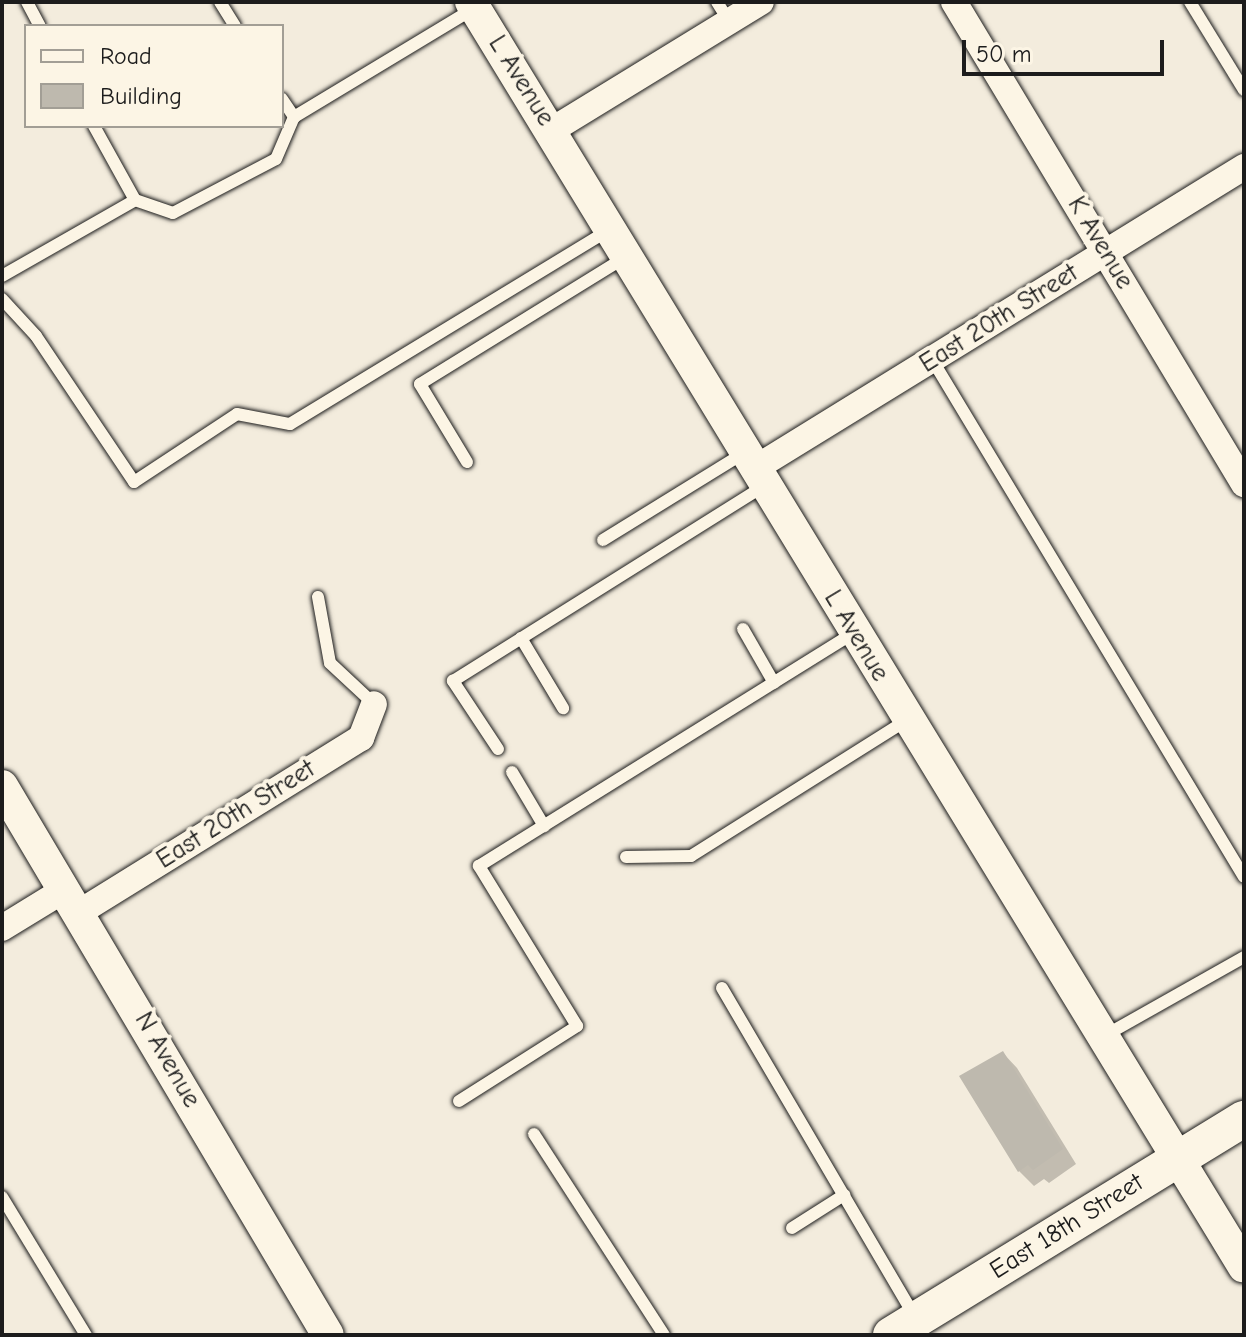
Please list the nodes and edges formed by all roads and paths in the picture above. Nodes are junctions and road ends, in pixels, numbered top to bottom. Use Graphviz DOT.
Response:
graph roads {
  1 [pos="27,2"];
  2 [pos="220,2"];
  3 [pos="761,2"];
  4 [pos="954,2"];
  5 [pos="1190,2"];
  6 [pos="473,5"];
  7 [pos="723,12"];
  8 [pos="39,24"];
  9 [pos="234,24"];
  10 [pos="1244,90"];
  11 [pos="284,102"];
  12 [pos="294,117"];
  13 [pos="95,128"];
  14 [pos="552,130"];
  15 [pos="1244,167"];
  16 [pos="135,200"];
  17 [pos="609,230"];
  18 [pos="1106,252"];
  19 [pos="626,257"];
  20 [pos="2,276"];
  21 [pos="2,299"];
  22 [pos="933,361"];
  23 [pos="467,462"];
  24 [pos="754,469"];
  25 [pos="1244,484"];
  26 [pos="603,540"];
  27 [pos="318,597"];
  28 [pos="743,629"];
  29 [pos="854,633"];
  30 [pos="521,638"];
  31 [pos="774,683"];
  32 [pos="374,704"];
  33 [pos="563,708"];
  34 [pos="907,720"];
  35 [pos="498,749"];
  36 [pos="512,772"];
  37 [pos="2,786"];
  38 [pos="544,826"];
  39 [pos="626,857"];
  40 [pos="1244,877"];
  41 [pos="72,901"];
  42 [pos="2,928"];
  43 [pos="1244,957"];
  44 [pos="722,988"];
  45 [pos="1101,1037"];
  46 [pos="459,1101"];
  47 [pos="1244,1119"];
  48 [pos="534,1134"];
  49 [pos="1177,1160"];
  50 [pos="844,1195"];
  51 [pos="2,1197"];
  52 [pos="792,1228"];
  53 [pos="1244,1267"];
  54 [pos="904,1327"];
  55 [pos="86,1335"];
  56 [pos="328,1335"];
  57 [pos="664,1335"];
  1 -- 8 [label="lane"];
  2 -- 9 [label="lane"];
  3 -- 7 [label="street"];
  4 -- 18 [label="street, K Avenue"];
  5 -- 10 [label="lane"];
  6 -- 12 [label="lane"];
  6 -- 14 [label="street, L Avenue"];
  7 -- 14 [label="street"];
  11 -- 12 [label="lane"];
  12 -- 16 [label="lane"];
  13 -- 16 [label="lane"];
  14 -- 17 [label="street, L Avenue"];
  15 -- 18 [label="street, East 20th Street"];
  16 -- 20 [label="lane"];
  17 -- 19 [label="street, L Avenue"];
  17 -- 21 [label="lane"];
  18 -- 22 [label="street, East 20th Street"];
  18 -- 25 [label="street, K Avenue"];
  19 -- 23 [label="lane"];
  19 -- 24 [label="street, L Avenue"];
  22 -- 24 [label="street, East 20th Street"];
  22 -- 40 [label="lane"];
  24 -- 26 [label="lane"];
  24 -- 29 [label="street, L Avenue"];
  24 -- 30 [label="lane"];
  27 -- 32 [label="lane"];
  28 -- 31 [label="lane"];
  29 -- 31 [label="lane"];
  29 -- 34 [label="street, L Avenue"];
  30 -- 33 [label="lane"];
  30 -- 35 [label="lane"];
  31 -- 38 [label="lane"];
  32 -- 41 [label="street, East 20th Street"];
  34 -- 39 [label="lane"];
  34 -- 45 [label="street, L Avenue"];
  36 -- 38 [label="lane"];
  37 -- 41 [label="street, N Avenue"];
  38 -- 46 [label="lane"];
  41 -- 42 [label="street, East 20th Street"];
  41 -- 56 [label="street, N Avenue"];
  43 -- 45 [label="lane"];
  44 -- 50 [label="lane"];
  45 -- 49 [label="street, L Avenue"];
  47 -- 49 [label="main road, East 18th Street"];
  48 -- 57 [label="lane"];
  49 -- 53 [label="street, L Avenue"];
  49 -- 54 [label="main road, East 18th Street"];
  50 -- 52 [label="lane"];
  50 -- 54 [label="lane"];
  51 -- 55 [label="lane"];
}
